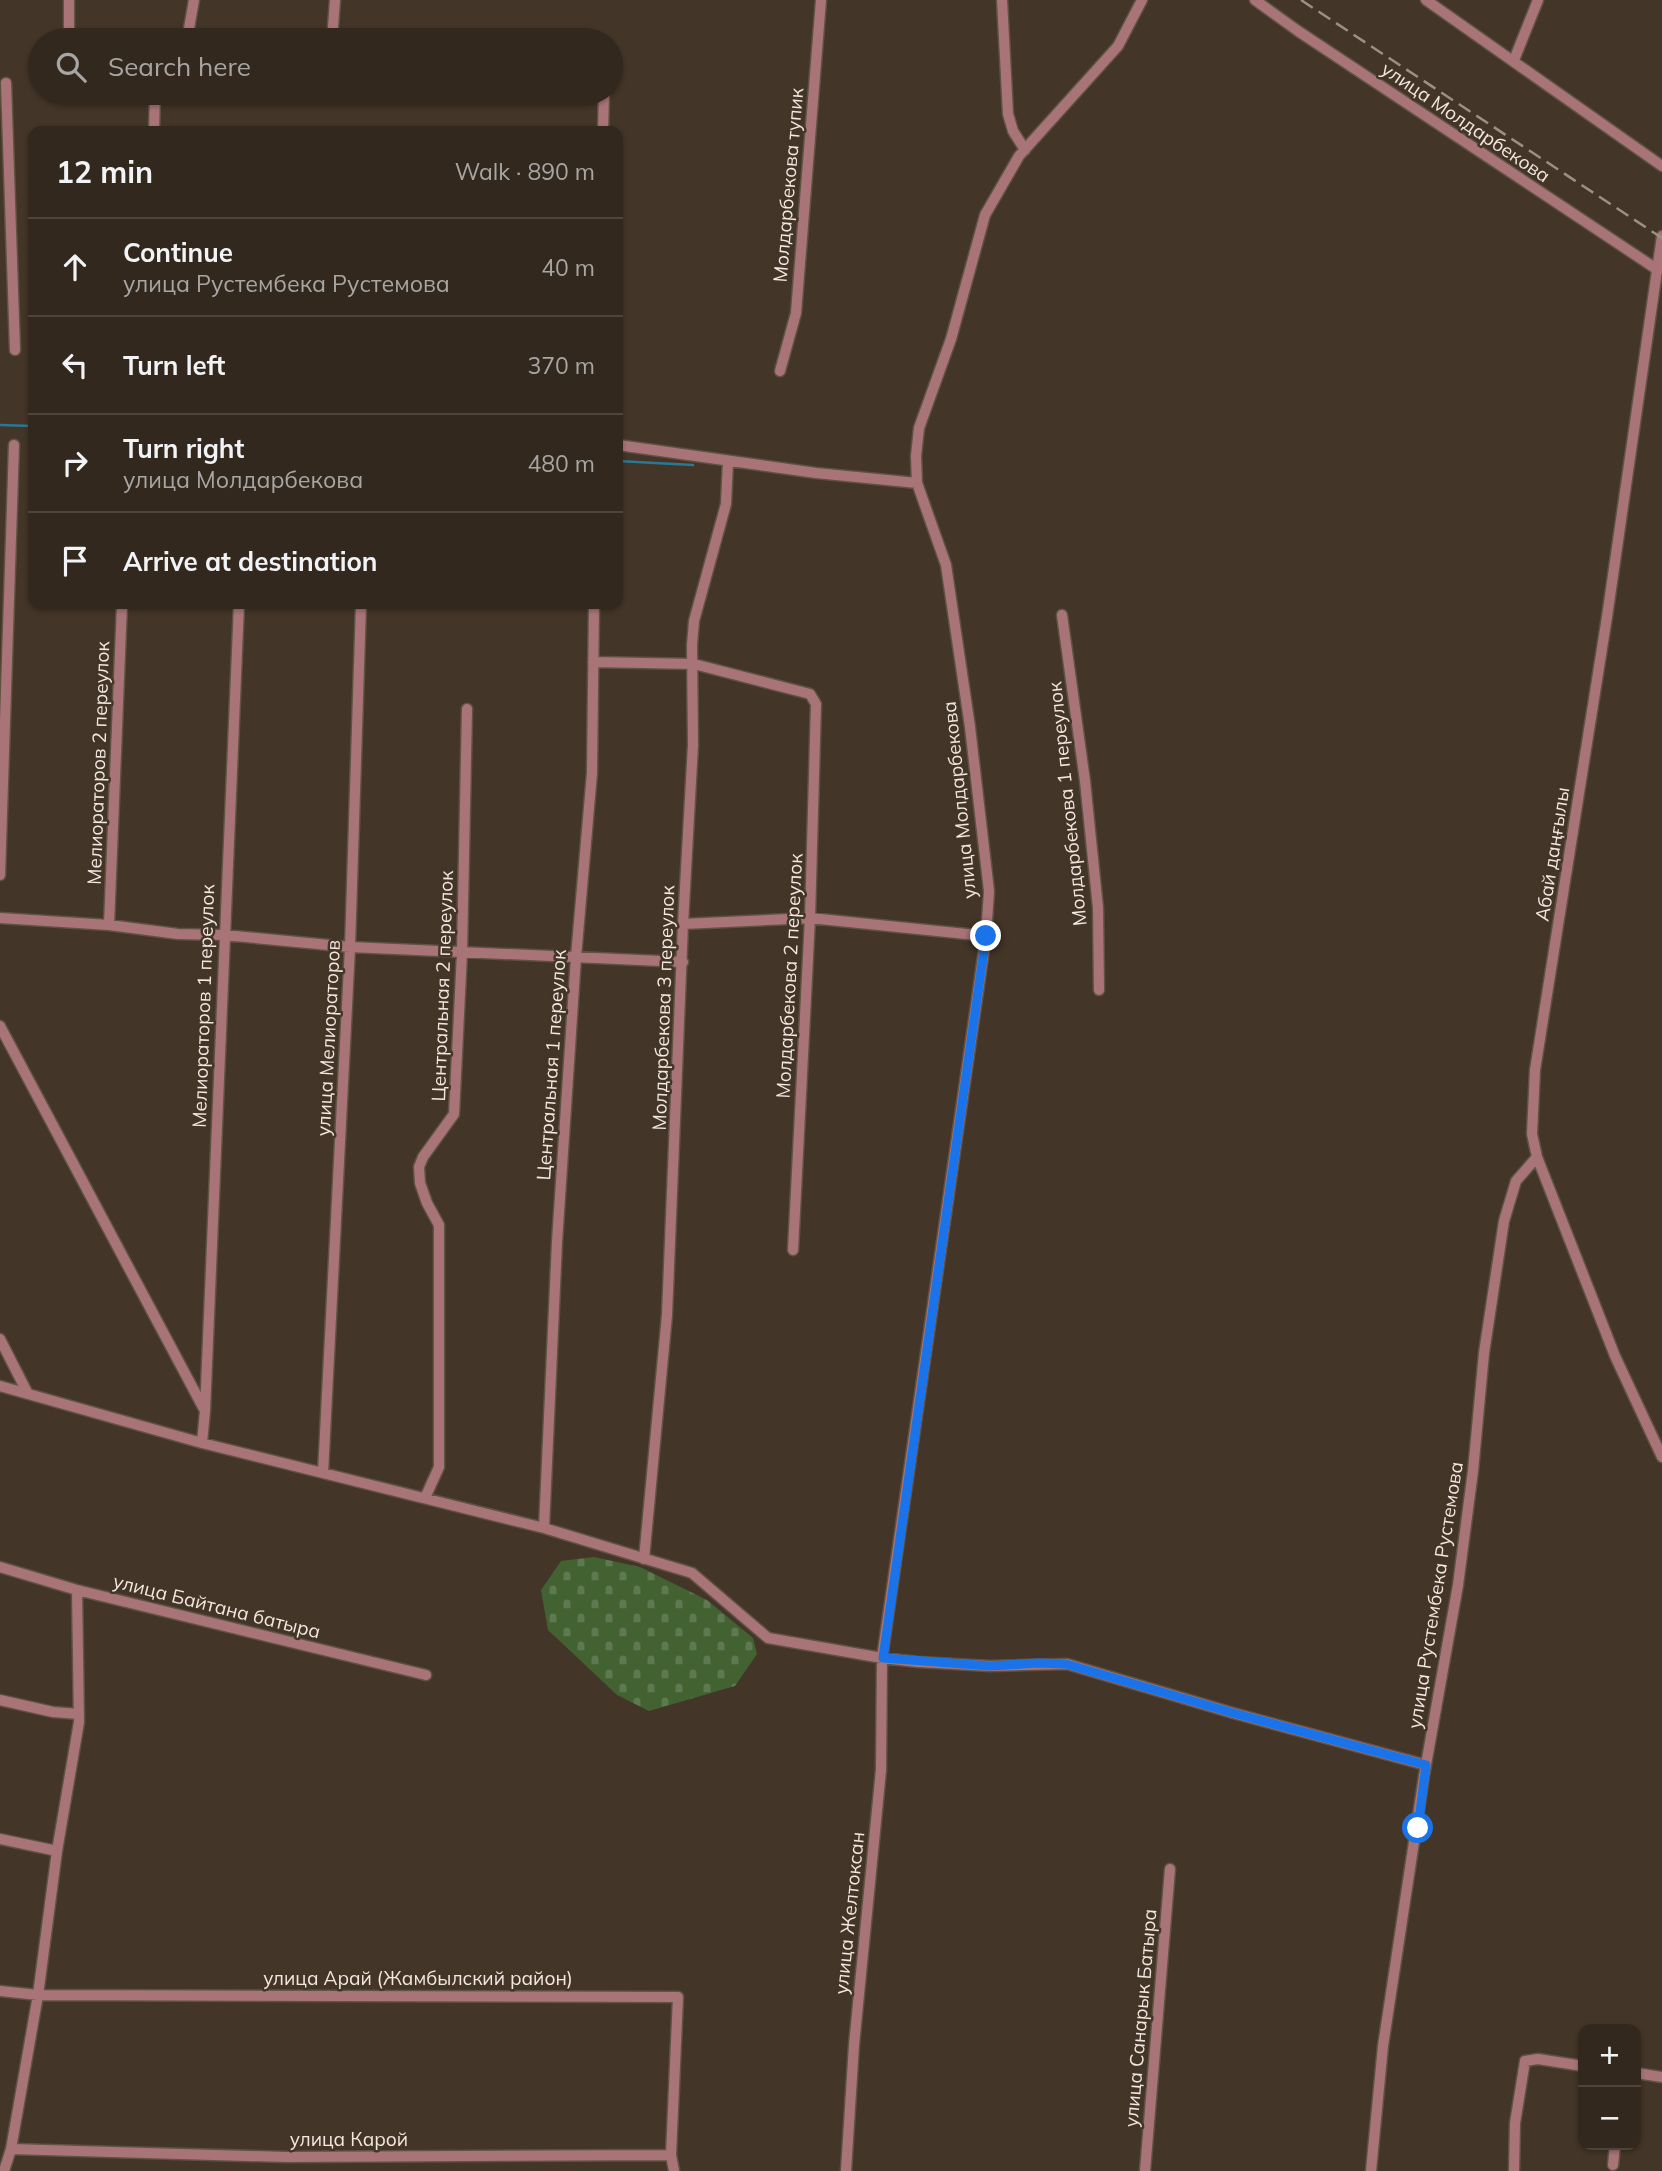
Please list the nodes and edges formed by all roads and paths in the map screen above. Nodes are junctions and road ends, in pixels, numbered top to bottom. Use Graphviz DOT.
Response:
graph roads {
  1 [pos="69,0"];
  2 [pos="194,0"];
  3 [pos="335,0"];
  4 [pos="821,0"];
  5 [pos="1002,0"];
  6 [pos="1142,0"];
  7 [pos="1255,0"];
  8 [pos="1426,0"];
  9 [pos="1538,0"];
  10 [pos="69,28"];
  11 [pos="189,28"];
  12 [pos="333,28"];
  13 [pos="1514,60"];
  14 [pos="6,83"];
  15 [pos="155,105"];
  16 [pos="604,105"];
  17 [pos="154,126"];
  18 [pos="603,126"];
  19 [pos="1025,150"];
  20 [pos="1662,166"];
  21 [pos="1662,236"];
  22 [pos="1658,271"];
  23 [pos="15,350"];
  24 [pos="780,371"];
  25 [pos="14,445"];
  26 [pos="623,446"];
  27 [pos="728,461"];
  28 [pos="916,483"];
  29 [pos="122,609"];
  30 [pos="239,609"];
  31 [pos="360,609"];
  32 [pos="594,609"];
  33 [pos="1062,615"];
  34 [pos="593,662"];
  35 [pos="694,664"];
  36 [pos="467,709"];
  37 [pos="0,875"];
  38 [pos="0,918"];
  39 [pos="810,918"];
  40 [pos="683,923"];
  41 [pos="109,925"];
  42 [pos="223,935"];
  43 [pos="986,936"];
  44 [pos="351,947"];
  45 [pos="462,953"];
  46 [pos="576,957"];
  47 [pos="683,962"];
  48 [pos="1100,990"];
  49 [pos="0,1026"];
  50 [pos="1537,1157"];
  51 [pos="793,1250"];
  52 [pos="0,1339"];
  53 [pos="0,1386"];
  54 [pos="27,1392"];
  55 [pos="205,1411"];
  56 [pos="202,1443"];
  57 [pos="1662,1457"];
  58 [pos="323,1473"];
  59 [pos="425,1497"];
  60 [pos="544,1528"];
  61 [pos="644,1559"];
  62 [pos="0,1567"];
  63 [pos="77,1590"];
  64 [pos="883,1658"];
  65 [pos="426,1675"];
  66 [pos="0,1700"];
  67 [pos="79,1714"];
  68 [pos="1426,1765"];
  69 [pos="0,1839"];
  70 [pos="57,1851"];
  71 [pos="1170,1869"];
  72 [pos="0,1991"];
  73 [pos="38,1995"];
  74 [pos="1578,2065"];
  75 [pos="1641,2074"];
  76 [pos="1662,2077"];
  77 [pos="11,2150"];
  78 [pos="1614,2150"];
  79 [pos="671,2155"];
  80 [pos="1613,2165"];
  81 [pos="4,2171"];
  82 [pos="674,2171"];
  83 [pos="846,2171"];
  84 [pos="1145,2171"];
  85 [pos="1370,2171"];
  86 [pos="1514,2171"];
  1 -- 10 [label="street"];
  2 -- 11 [label="street"];
  3 -- 12 [label="street"];
  4 -- 24 [label="street, Молдарбекова тупик"];
  5 -- 19 [label="street"];
  6 -- 19 [label="street, улица Молдарбекова"];
  7 -- 22 [label="street, улица Молдарбекова"];
  8 -- 13 [label="street"];
  9 -- 13 [label="street"];
  13 -- 20 [label="street"];
  14 -- 23 [label="street"];
  15 -- 17 [label="street"];
  16 -- 18 [label="street"];
  19 -- 28 [label="street, улица Молдарбекова"];
  21 -- 22 [label="street, Абай даңғылы"];
  22 -- 50 [label="street, Абай даңғылы"];
  25 -- 37 [label="street"];
  26 -- 27 [label="street"];
  27 -- 28 [label="street"];
  27 -- 35 [label="street, Молдарбекова 3 переулок"];
  28 -- 43 [label="street, улица Молдарбекова"];
  29 -- 41 [label="street, Мелиораторов 2 переулок"];
  30 -- 42 [label="street, Мелиораторов 1 переулок"];
  31 -- 44 [label="street, улица Мелиораторов"];
  32 -- 34 [label="street, Центральная 1 переулок"];
  33 -- 48 [label="street, Молдарбекова 1 переулок"];
  34 -- 35 [label="street"];
  34 -- 46 [label="street, Центральная 1 переулок"];
  35 -- 39 [label="street, Молдарбекова 2 переулок"];
  35 -- 40 [label="street, Молдарбекова 3 переулок"];
  36 -- 45 [label="street, Центральная 2 переулок"];
  38 -- 41 [label="street"];
  39 -- 40 [label="street"];
  39 -- 43 [label="street"];
  39 -- 51 [label="street, Молдарбекова 2 переулок"];
  40 -- 47 [label="street, Молдарбекова 3 переулок"];
  41 -- 42 [label="street"];
  42 -- 44 [label="street"];
  42 -- 55 [label="street, Мелиораторов 1 переулок"];
  43 -- 64 [label="street, улица Молдарбекова"];
  44 -- 45 [label="street"];
  44 -- 58 [label="street, улица Мелиораторов"];
  45 -- 46 [label="street"];
  45 -- 59 [label="street, Центральная 2 переулок"];
  46 -- 47 [label="street"];
  46 -- 60 [label="street, Центральная 1 переулок"];
  47 -- 61 [label="street, Молдарбекова 3 переулок"];
  49 -- 55 [label="street"];
  50 -- 57 [label="street, Абай даңғылы"];
  50 -- 68 [label="street, улица Рустембека Рустемова"];
  52 -- 54 [label="street"];
  53 -- 54 [label="street"];
  54 -- 56 [label="street"];
  55 -- 56 [label="street, Мелиораторов 1 переулок"];
  56 -- 58 [label="street"];
  58 -- 59 [label="street"];
  59 -- 60 [label="street"];
  60 -- 61 [label="street"];
  61 -- 64 [label="street"];
  62 -- 63 [label="street, улица Байтана батыра"];
  63 -- 65 [label="street, улица Байтана батыра"];
  63 -- 67 [label="street"];
  64 -- 68 [label="street"];
  64 -- 83 [label="street, улица Желтоксан"];
  66 -- 67 [label="street"];
  67 -- 70 [label="street"];
  68 -- 85 [label="street, улица Рустембека Рустемова"];
  69 -- 70 [label="street"];
  70 -- 73 [label="street"];
  71 -- 84 [label="street, улица Санарык Батыра"];
  72 -- 73 [label="street, улица Арай (Жамбылский район)"];
  73 -- 77 [label="street"];
  73 -- 79 [label="street, улица Арай (Жамбылский район)"];
  74 -- 86 [label="street"];
  75 -- 76 [label="street"];
  77 -- 79 [label="street, улица Карой"];
  77 -- 81 [label="street"];
  78 -- 80 [label="street"];
  79 -- 82 [label="street"];
}
